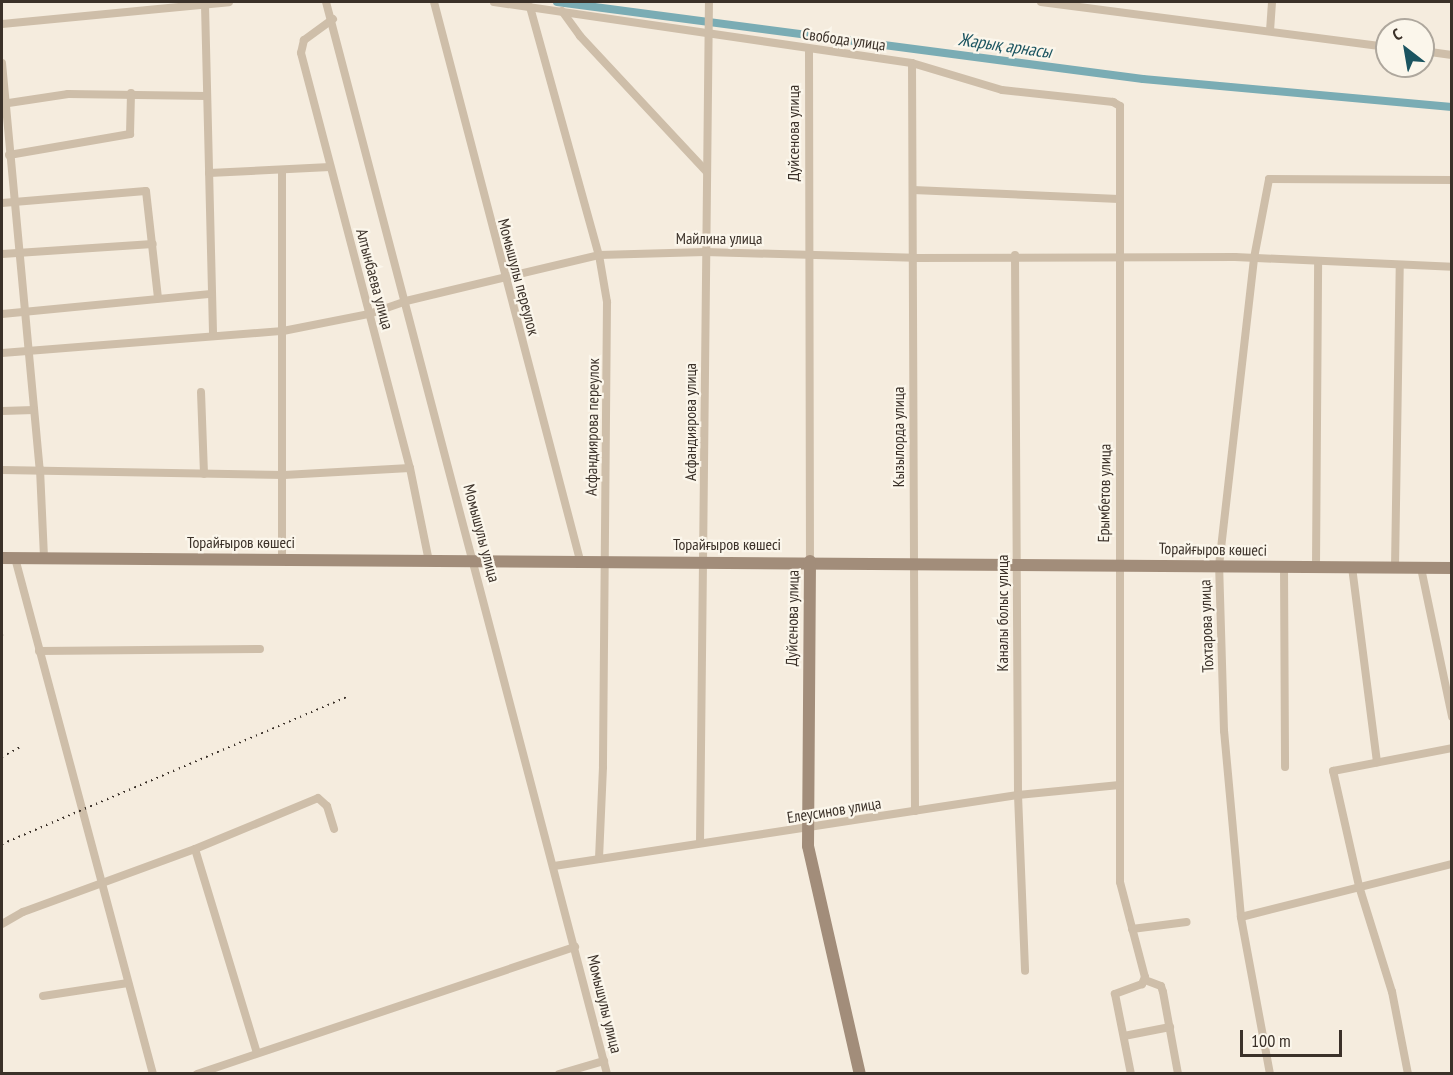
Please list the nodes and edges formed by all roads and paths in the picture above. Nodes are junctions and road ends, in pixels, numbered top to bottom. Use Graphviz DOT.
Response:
graph roads {
  1 [pos="230,2"];
  2 [pos="326,2"];
  3 [pos="434,2"];
  4 [pos="494,2"];
  5 [pos="709,2"];
  6 [pos="1041,2"];
  7 [pos="1272,2"];
  8 [pos="205,6"];
  9 [pos="530,7"];
  10 [pos="562,11"];
  11 [pos="333,19"];
  12 [pos="2,24"];
  13 [pos="709,31"];
  14 [pos="1270,31"];
  15 [pos="1375,44"];
  16 [pos="809,50"];
  17 [pos="1435,53"];
  18 [pos="1452,55"];
  19 [pos="2,63"];
  20 [pos="912,63"];
  21 [pos="131,93"];
  22 [pos="207,96"];
  23 [pos="4,103"];
  24 [pos="1120,106"];
  25 [pos="9,155"];
  26 [pos="330,167"];
  27 [pos="282,170"];
  28 [pos="706,171"];
  29 [pos="209,173"];
  30 [pos="1452,180"];
  31 [pos="913,190"];
  32 [pos="1119,199"];
  33 [pos="2,203"];
  34 [pos="13,203"];
  35 [pos="153,244"];
  36 [pos="705,252"];
  37 [pos="17,253"];
  38 [pos="2,254"];
  39 [pos="809,254"];
  40 [pos="599,255"];
  41 [pos="1015,255"];
  42 [pos="914,258"];
  43 [pos="1122,258"];
  44 [pos="1254,258"];
  45 [pos="1318,261"];
  46 [pos="1400,265"];
  47 [pos="1452,267"];
  48 [pos="504,278"];
  49 [pos="211,294"];
  50 [pos="158,298"];
  51 [pos="406,301"];
  52 [pos="25,312"];
  53 [pos="2,314"];
  54 [pos="369,314"];
  55 [pos="283,331"];
  56 [pos="213,334"];
  57 [pos="28,350"];
  58 [pos="2,353"];
  59 [pos="201,392"];
  60 [pos="34,410"];
  61 [pos="2,411"];
  62 [pos="410,468"];
  63 [pos="40,469"];
  64 [pos="2,470"];
  65 [pos="204,474"];
  66 [pos="284,475"];
  67 [pos="44,557"];
  68 [pos="2,558"];
  69 [pos="15,558"];
  70 [pos="282,559"];
  71 [pos="473,560"];
  72 [pos="580,560"];
  73 [pos="604,560"];
  74 [pos="705,560"];
  75 [pos="429,561"];
  76 [pos="810,561"];
  77 [pos="913,562"];
  78 [pos="1016,563"];
  79 [pos="1119,565"];
  80 [pos="1218,566"];
  81 [pos="1284,566"];
  82 [pos="1316,567"];
  83 [pos="1352,567"];
  84 [pos="1395,568"];
  85 [pos="1422,568"];
  86 [pos="1452,568"];
  87 [pos="260,649"];
  88 [pos="39,651"];
  89 [pos="1450,699"];
  90 [pos="1452,717"];
  91 [pos="1452,748"];
  92 [pos="1377,762"];
  93 [pos="1285,767"];
  94 [pos="1120,785"];
  95 [pos="1018,795"];
  96 [pos="915,812"];
  97 [pos="334,829"];
  98 [pos="806,830"];
  99 [pos="700,843"];
  100 [pos="195,849"];
  101 [pos="599,859"];
  102 [pos="1452,864"];
  103 [pos="554,866"];
  104 [pos="101,884"];
  105 [pos="1359,886"];
  106 [pos="1241,916"];
  107 [pos="1187,922"];
  108 [pos="2,924"];
  109 [pos="1132,929"];
  110 [pos="575,948"];
  111 [pos="1025,971"];
  112 [pos="1145,980"];
  113 [pos="128,983"];
  114 [pos="43,996"];
  115 [pos="1170,1027"];
  116 [pos="1124,1036"];
  117 [pos="256,1053"];
  118 [pos="604,1061"];
  119 [pos="153,1074"];
  120 [pos="197,1074"];
  121 [pos="559,1074"];
  122 [pos="607,1074"];
  123 [pos="860,1074"];
  124 [pos="1131,1074"];
  125 [pos="1178,1074"];
  126 [pos="1269,1074"];
  127 [pos="1408,1074"];
  1 -- 8 [label="street"];
  2 -- 11 [label="street, Момышулы улица"];
  3 -- 48 [label="street, Момышулы переулок"];
  4 -- 9 [label="street, Свобода улица"];
  5 -- 13 [label="street, Асфандиярова улица"];
  6 -- 14 [label="street"];
  7 -- 14 [label="street"];
  8 -- 12 [label="street"];
  8 -- 22 [label="street"];
  9 -- 10 [label="street, Свобода улица"];
  9 -- 40 [label="street, Асфандиярова переулок"];
  10 -- 13 [label="street, Свобода улица"];
  10 -- 28 [label="street"];
  11 -- 26 [label="street, Алтынбаева улица"];
  11 -- 51 [label="street, Момышулы улица"];
  13 -- 16 [label="street, Свобода улица"];
  13 -- 28 [label="street, Асфандиярова улица"];
  14 -- 15 [label="street"];
  16 -- 20 [label="street, Свобода улица"];
  16 -- 39 [label="street, Дуйсенова улица"];
  17 -- 18 [label="street"];
  19 -- 23 [label="street"];
  20 -- 24 [label="street, Свобода улица"];
  20 -- 31 [label="street, Кызылорда улица"];
  21 -- 22 [label="street"];
  21 -- 23 [label="street"];
  21 -- 25 [label="street"];
  22 -- 29 [label="street"];
  23 -- 25 [label="street"];
  24 -- 32 [label="street, Ерымбетов улица"];
  25 -- 34 [label="street"];
  26 -- 27 [label="street"];
  26 -- 54 [label="street, Алтынбаева улица"];
  27 -- 29 [label="street"];
  27 -- 55 [label="street"];
  28 -- 36 [label="street, Асфандиярова улица"];
  29 -- 49 [label="street"];
  30 -- 44 [label="street, Тохтарова улица"];
  31 -- 32 [label="street"];
  31 -- 42 [label="street, Кызылорда улица"];
  32 -- 43 [label="street, Ерымбетов улица"];
  33 -- 34 [label="street"];
  34 -- 35 [label="street"];
  34 -- 37 [label="street"];
  35 -- 37 [label="street"];
  35 -- 50 [label="street"];
  36 -- 39 [label="street, Майлина улица"];
  36 -- 40 [label="street, Майлина улица"];
  36 -- 74 [label="street, Асфандиярова улица"];
  37 -- 38 [label="street"];
  37 -- 52 [label="street"];
  39 -- 42 [label="street, Майлина улица"];
  39 -- 76 [label="street, Дуйсенова улица"];
  40 -- 48 [label="street, Майлина улица"];
  40 -- 73 [label="street, Асфандиярова переулок"];
  41 -- 42 [label="street, Майлина улица"];
  41 -- 43 [label="street, Майлина улица"];
  41 -- 78 [label="street, Каналы болыс улица"];
  42 -- 77 [label="street, Кызылорда улица"];
  43 -- 44 [label="street, Майлина улица"];
  43 -- 79 [label="street, Ерымбетов улица"];
  44 -- 45 [label="street, Майлина улица"];
  44 -- 80 [label="street, Тохтарова улица"];
  45 -- 46 [label="street, Майлина улица"];
  45 -- 82 [label="street"];
  46 -- 47 [label="street, Майлина улица"];
  46 -- 84 [label="street"];
  48 -- 51 [label="street, Майлина улица"];
  48 -- 72 [label="street, Момышулы переулок"];
  49 -- 50 [label="street"];
  49 -- 56 [label="street"];
  50 -- 52 [label="street"];
  51 -- 54 [label="street, Майлина улица"];
  51 -- 71 [label="street, Момышулы улица"];
  52 -- 53 [label="street"];
  52 -- 57 [label="street"];
  54 -- 55 [label="street, Майлина улица"];
  54 -- 62 [label="street, Алтынбаева улица"];
  55 -- 56 [label="street, Майлина улица"];
  55 -- 66 [label="street"];
  56 -- 57 [label="street, Майлина улица"];
  57 -- 58 [label="street, Майлина улица"];
  57 -- 60 [label="street"];
  59 -- 65 [label="street"];
  60 -- 61 [label="street"];
  60 -- 63 [label="street"];
  62 -- 66 [label="street"];
  62 -- 75 [label="street, Алтынбаева улица"];
  63 -- 64 [label="street"];
  63 -- 65 [label="street"];
  63 -- 67 [label="street"];
  65 -- 66 [label="street"];
  66 -- 70 [label="street"];
  67 -- 69 [label="street, Торайғыров көшесі"];
  67 -- 70 [label="street, Торайғыров көшесі"];
  68 -- 69 [label="street, Торайғыров көшесі"];
  69 -- 88 [label="street"];
  70 -- 75 [label="street, Торайғыров көшесі"];
  71 -- 72 [label="street, Торайғыров көшесі"];
  71 -- 75 [label="street, Торайғыров көшесі"];
  71 -- 103 [label="street, Момышулы улица"];
  72 -- 73 [label="street, Торайғыров көшесі"];
  73 -- 74 [label="street, Торайғыров көшесі"];
  73 -- 101 [label="street, Асфандиярова переулок"];
  74 -- 76 [label="street, Торайғыров көшесі"];
  74 -- 99 [label="street, Асфандиярова улица"];
  76 -- 77 [label="street, Торайғыров көшесі"];
  76 -- 98 [label="street, Дуйсенова улица"];
  77 -- 78 [label="street, Торайғыров көшесі"];
  77 -- 96 [label="street, Кызылорда улица"];
  78 -- 79 [label="street, Торайғыров көшесі"];
  78 -- 95 [label="street, Каналы болыс улица"];
  79 -- 80 [label="street, Торайғыров көшесі"];
  79 -- 94 [label="street, Ерымбетов улица"];
  80 -- 81 [label="street, Торайғыров көшесі"];
  80 -- 106 [label="street, Тохтарова улица"];
  81 -- 82 [label="street, Торайғыров көшесі"];
  81 -- 93 [label="street"];
  82 -- 83 [label="street, Торайғыров көшесі"];
  83 -- 84 [label="street, Торайғыров көшесі"];
  83 -- 92 [label="street"];
  84 -- 85 [label="street, Торайғыров көшесі"];
  85 -- 86 [label="street, Торайғыров көшесі"];
  85 -- 89 [label="street"];
  87 -- 88 [label="street"];
  88 -- 104 [label="street"];
  89 -- 90 [label="street"];
  91 -- 92 [label="street"];
  92 -- 105 [label="street"];
  94 -- 95 [label="street, Елеусинов улица"];
  94 -- 109 [label="street, Ерымбетов улица"];
  95 -- 96 [label="street, Елеусинов улица"];
  95 -- 111 [label="street, Каналы болыс улица"];
  96 -- 98 [label="street, Елеусинов улица"];
  97 -- 100 [label="street"];
  98 -- 99 [label="street, Елеусинов улица"];
  98 -- 123 [label="street, Дуйсенова улица"];
  99 -- 101 [label="street, Елеусинов улица"];
  100 -- 104 [label="street"];
  100 -- 117 [label="street"];
  101 -- 103 [label="street, Елеусинов улица"];
  102 -- 105 [label="street"];
  103 -- 110 [label="street, Момышулы улица"];
  104 -- 108 [label="street"];
  104 -- 113 [label="street"];
  105 -- 106 [label="street"];
  105 -- 127 [label="street"];
  106 -- 126 [label="street, Тохтарова улица"];
  107 -- 109 [label="street"];
  109 -- 112 [label="street, Ерымбетов улица"];
  110 -- 117 [label="street"];
  110 -- 118 [label="street, Момышулы улица"];
  112 -- 115 [label="street"];
  112 -- 116 [label="street"];
  113 -- 114 [label="street"];
  113 -- 119 [label="street"];
  115 -- 116 [label="street"];
  115 -- 125 [label="street"];
  116 -- 124 [label="street"];
  117 -- 120 [label="street"];
  118 -- 121 [label="street"];
  118 -- 122 [label="street, Момышулы улица"];
}
